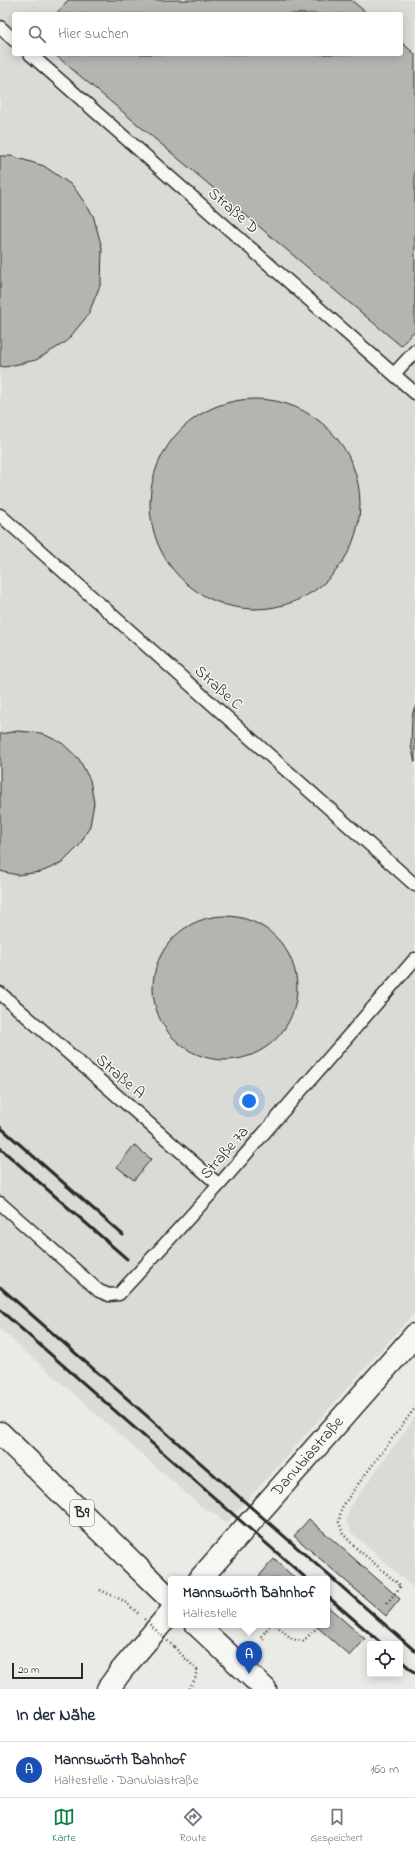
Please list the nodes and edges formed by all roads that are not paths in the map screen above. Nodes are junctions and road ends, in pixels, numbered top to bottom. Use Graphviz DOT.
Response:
graph roads {
  1 [pos="0,27"];
  2 [pos="12,38"];
  3 [pos="32,56"];
  4 [pos="415,351"];
  5 [pos="394,374"];
  6 [pos="415,393"];
  7 [pos="0,516"];
  8 [pos="415,885"];
  9 [pos="415,959"];
  10 [pos="0,992"];
  11 [pos="219,1185"];
  12 [pos="0,1203"];
  13 [pos="415,1335"];
  14 [pos="0,1433"];
  15 [pos="203,1576"];
  16 [pos="168,1601"];
  17 [pos="168,1603"];
  18 [pos="200,1628"];
  19 [pos="108,1689"];
  20 [pos="265,1689"];
  1 -- 2 [label="lane"];
  3 -- 5 [label="lane, Straße D"];
  4 -- 5 [label="lane"];
  5 -- 6 [label="lane, Straße D"];
  7 -- 8 [label="lane, Straße C"];
  9 -- 11 [label="lane, Straße 7a"];
  10 -- 11 [label="lane, Straße A"];
  11 -- 12 [label="lane, Straße 7a"];
  13 -- 15 [label="street, Danubiastraße"];
  14 -- 16 [label="street, B9"];
  17 -- 19 [label="street"];
  18 -- 20 [label="street"];
}
